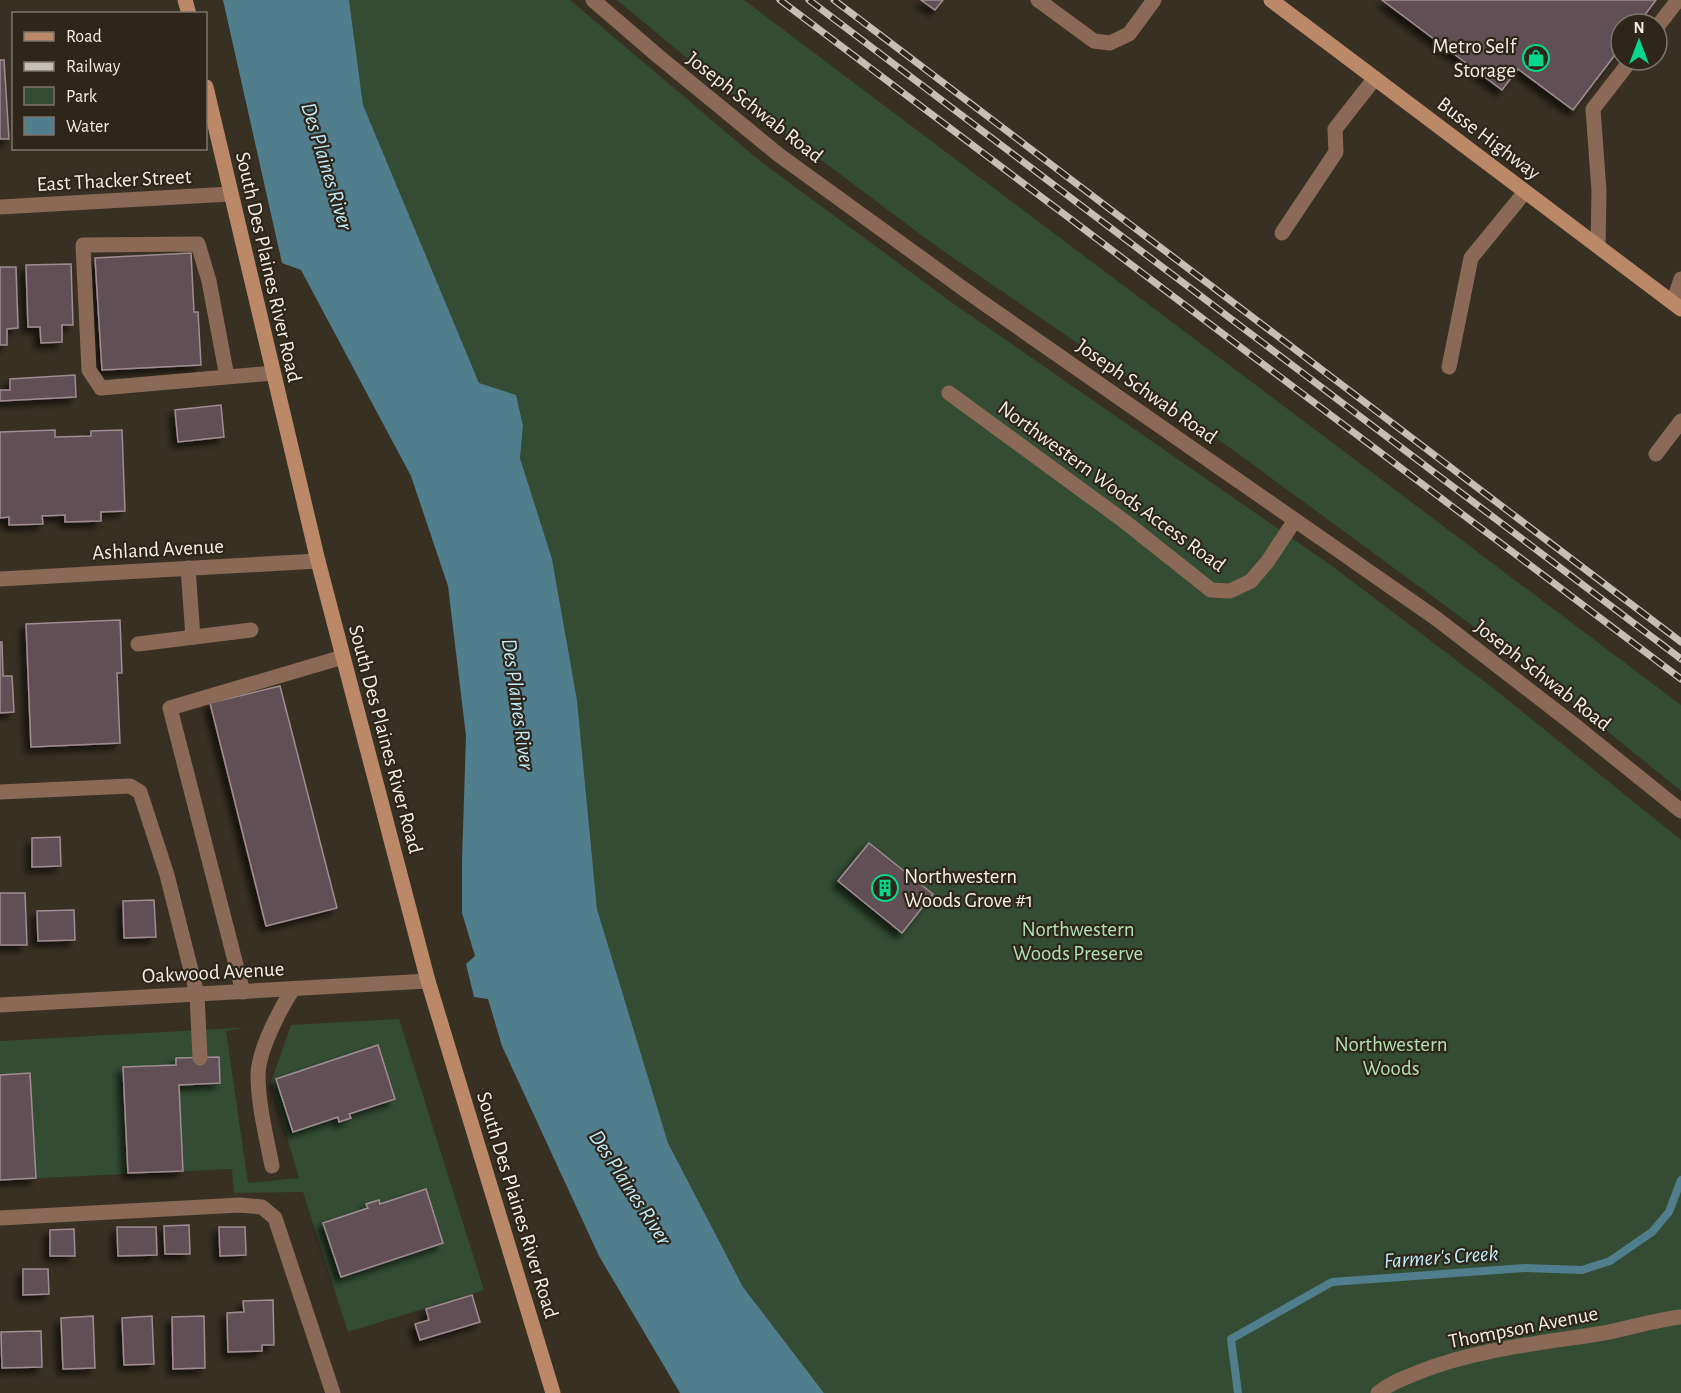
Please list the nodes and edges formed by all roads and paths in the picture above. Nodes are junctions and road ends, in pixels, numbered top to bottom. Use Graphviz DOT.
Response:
graph roads {
  1 [pos="593,0"];
  2 [pos="1038,0"];
  3 [pos="1154,0"];
  4 [pos="1271,0"];
  5 [pos="1678,0"];
  6 [pos="1669,12"];
  7 [pos="1622,72"];
  8 [pos="1375,78"];
  9 [pos="207,91"];
  10 [pos="1525,192"];
  11 [pos="230,194"];
  12 [pos="0,207"];
  13 [pos="1282,233"];
  14 [pos="1598,246"];
  15 [pos="1681,279"];
  16 [pos="1677,306"];
  17 [pos="1449,367"];
  18 [pos="273,373"];
  19 [pos="227,377"];
  20 [pos="949,393"];
  21 [pos="1681,421"];
  22 [pos="1656,454"];
  23 [pos="1295,520"];
  24 [pos="318,561"];
  25 [pos="188,568"];
  26 [pos="0,579"];
  27 [pos="251,630"];
  28 [pos="193,637"];
  29 [pos="138,644"];
  30 [pos="343,657"];
  31 [pos="0,792"];
  32 [pos="1681,811"];
  33 [pos="428,981"];
  34 [pos="293,989"];
  35 [pos="243,992"];
  36 [pos="197,994"];
  37 [pos="0,1005"];
  38 [pos="200,1058"];
  39 [pos="272,1166"];
  40 [pos="0,1218"];
  41 [pos="1681,1317"];
  42 [pos="333,1393"];
  43 [pos="553,1393"];
  44 [pos="1378,1393"];
  1 -- 23 [label="street, Joseph Schwab Road"];
  2 -- 3 [label="street"];
  4 -- 8 [label="main road, Busse Highway"];
  5 -- 6 [label="street"];
  7 -- 14 [label="street"];
  8 -- 10 [label="main road, Busse Highway"];
  8 -- 13 [label="street"];
  9 -- 11 [label="main road, South Des Plaines River Road"];
  10 -- 14 [label="main road, Busse Highway"];
  10 -- 17 [label="street"];
  11 -- 12 [label="street, East Thacker Street"];
  11 -- 18 [label="main road, South Des Plaines River Road"];
  14 -- 16 [label="main road, Busse Highway"];
  15 -- 16 [label="street"];
  18 -- 19 [label="street"];
  18 -- 24 [label="main road, South Des Plaines River Road"];
  19 -- 19 [label="street"];
  20 -- 23 [label="street, Northwestern Woods Access Road"];
  21 -- 22 [label="street"];
  23 -- 32 [label="street, Joseph Schwab Road"];
  24 -- 25 [label="street, Ashland Avenue"];
  24 -- 30 [label="main road, South Des Plaines River Road"];
  25 -- 26 [label="street, Ashland Avenue"];
  25 -- 28 [label="street"];
  27 -- 28 [label="street"];
  28 -- 29 [label="street"];
  30 -- 33 [label="main road, South Des Plaines River Road"];
  30 -- 35 [label="street"];
  31 -- 36 [label="street"];
  33 -- 34 [label="street, Oakwood Avenue"];
  33 -- 43 [label="main road, South Des Plaines River Road"];
  34 -- 35 [label="street, Oakwood Avenue"];
  34 -- 39 [label="street"];
  35 -- 36 [label="street, Oakwood Avenue"];
  36 -- 37 [label="street, Oakwood Avenue"];
  36 -- 38 [label="street"];
  40 -- 42 [label="street"];
  41 -- 44 [label="street, Thompson Avenue"];
}
